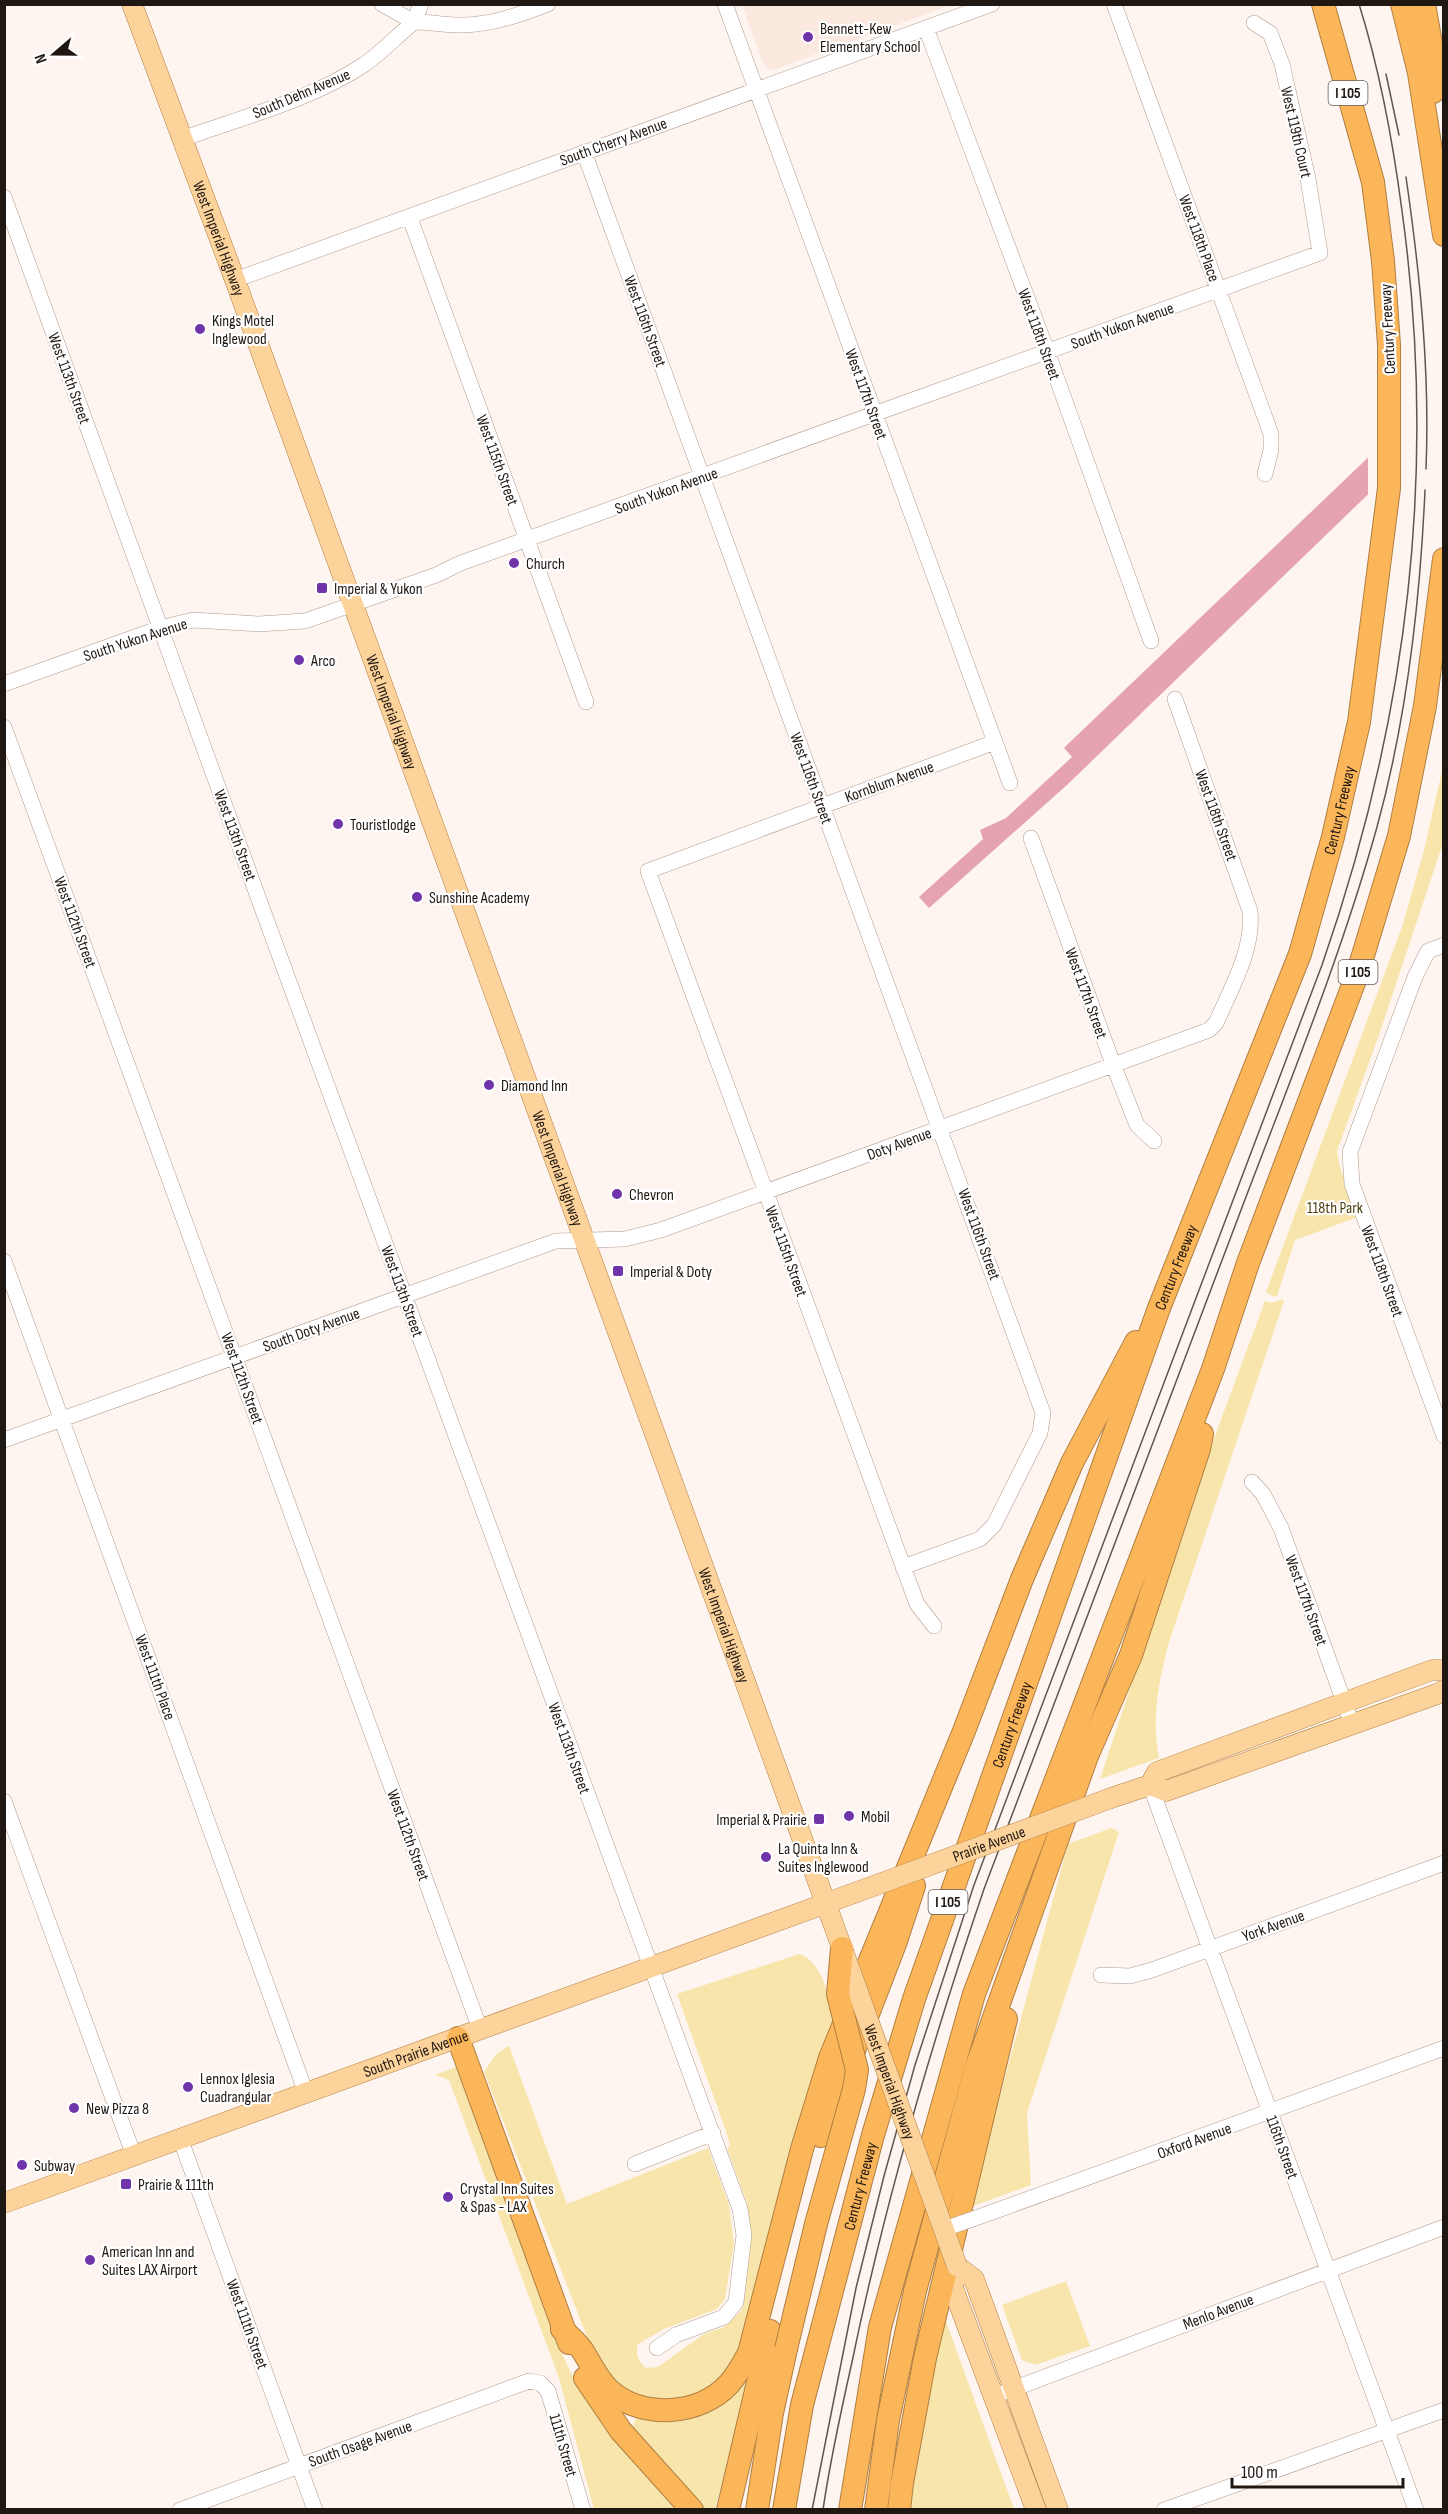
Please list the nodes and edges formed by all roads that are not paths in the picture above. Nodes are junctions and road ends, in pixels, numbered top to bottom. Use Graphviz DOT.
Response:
graph roads {
  1 [pos="132,4"];
  2 [pos="382,4"];
  3 [pos="421,4"];
  4 [pos="548,4"];
  5 [pos="725,4"];
  6 [pos="992,4"];
  7 [pos="1114,4"];
  8 [pos="1323,4"];
  9 [pos="1402,4"];
  10 [pos="1424,4"];
  11 [pos="414,22"];
  12 [pos="1254,22"];
  13 [pos="926,28"];
  14 [pos="757,89"];
  15 [pos="182,139"];
  16 [pos="584,152"];
  17 [pos="1435,165"];
  18 [pos="4,197"];
  19 [pos="410,218"];
  20 [pos="1443,235"];
  21 [pos="1320,253"];
  22 [pos="235,280"];
  23 [pos="1220,290"];
  24 [pos="1047,351"];
  25 [pos="874,414"];
  26 [pos="1265,474"];
  27 [pos="702,477"];
  28 [pos="528,540"];
  29 [pos="1443,559"];
  30 [pos="354,605"];
  31 [pos="160,628"];
  32 [pos="1151,641"];
  33 [pos="4,684"];
  34 [pos="1175,699"];
  35 [pos="586,702"];
  36 [pos="4,727"];
  37 [pos="994,742"];
  38 [pos="1010,783"];
  39 [pos="822,806"];
  40 [pos="1031,838"];
  41 [pos="648,871"];
  42 [pos="1443,945"];
  43 [pos="1209,1030"];
  44 [pos="1113,1064"];
  45 [pos="941,1128"];
  46 [pos="1154,1141"];
  47 [pos="765,1192"];
  48 [pos="585,1242"];
  49 [pos="4,1261"];
  50 [pos="404,1295"];
  51 [pos="1159,1308"];
  52 [pos="234,1356"];
  53 [pos="1213,1369"];
  54 [pos="62,1418"];
  55 [pos="1443,1436"];
  56 [pos="4,1440"];
  57 [pos="1252,1482"];
  58 [pos="903,1567"];
  59 [pos="934,1626"];
  60 [pos="1443,1670"];
  61 [pos="1443,1690"];
  62 [pos="1343,1702"];
  63 [pos="1352,1724"];
  64 [pos="964,1731"];
  65 [pos="1150,1785"];
  66 [pos="4,1801"];
  67 [pos="1443,1863"];
  68 [pos="827,1904"];
  69 [pos="1031,1909"];
  70 [pos="842,1947"];
  71 [pos="1210,1948"];
  72 [pos="651,1967"];
  73 [pos="1101,1975"];
  74 [pos="480,2030"];
  75 [pos="458,2038"];
  76 [pos="1443,2048"];
  77 [pos="306,2092"];
  78 [pos="1270,2112"];
  79 [pos="712,2133"];
  80 [pos="180,2138"];
  81 [pos="134,2156"];
  82 [pos="635,2164"];
  83 [pos="4,2203"];
  84 [pos="1443,2227"];
  85 [pos="944,2229"];
  86 [pos="957,2266"];
  87 [pos="1328,2270"];
  88 [pos="562,2329"];
  89 [pos="657,2348"];
  90 [pos="540,2383"];
  91 [pos="1014,2389"];
  92 [pos="994,2396"];
  93 [pos="1443,2410"];
  94 [pos="1387,2431"];
  95 [pos="299,2466"];
  96 [pos="687,2504"];
  97 [pos="180,2510"];
  98 [pos="315,2510"];
  99 [pos="583,2510"];
  100 [pos="728,2510"];
  101 [pos="757,2510"];
  102 [pos="784,2510"];
  103 [pos="850,2510"];
  104 [pos="876,2510"];
  105 [pos="899,2510"];
  106 [pos="1036,2510"];
  107 [pos="1058,2510"];
  108 [pos="1164,2510"];
  109 [pos="1416,2510"];
  1 -- 15 [label="main road, West Imperial Highway"];
  2 -- 11 [label="street"];
  3 -- 11 [label="street"];
  4 -- 11 [label="street"];
  5 -- 14 [label="street, West 117th Street"];
  6 -- 13 [label="street, South Cherry Avenue"];
  7 -- 23 [label="street, West 118th Place"];
  8 -- 51 [label="highway, Century Freeway / I 105"];
  9 -- 17 [label="highway"];
  10 -- 17 [label="highway"];
  11 -- 15 [label="street, South Dehn Avenue"];
  12 -- 21 [label="street, West 119th Court"];
  13 -- 14 [label="street, South Cherry Avenue"];
  13 -- 24 [label="street, West 118th Street"];
  14 -- 16 [label="street, South Cherry Avenue"];
  14 -- 25 [label="street, West 117th Street"];
  15 -- 22 [label="main road, West Imperial Highway"];
  16 -- 19 [label="street, South Cherry Avenue"];
  16 -- 27 [label="street, West 116th Street"];
  17 -- 20 [label="highway"];
  18 -- 31 [label="street, West 113th Street"];
  19 -- 22 [label="street, South Cherry Avenue"];
  19 -- 28 [label="street, West 115th Street"];
  21 -- 23 [label="street, South Yukon Avenue"];
  22 -- 30 [label="main road, West Imperial Highway"];
  23 -- 24 [label="street, South Yukon Avenue"];
  23 -- 26 [label="street, West 118th Place"];
  24 -- 25 [label="street, South Yukon Avenue"];
  24 -- 32 [label="street, West 118th Street"];
  25 -- 27 [label="street, South Yukon Avenue"];
  25 -- 37 [label="street, West 117th Street"];
  27 -- 28 [label="street, South Yukon Avenue"];
  27 -- 39 [label="street, West 116th Street"];
  28 -- 30 [label="street, South Yukon Avenue"];
  28 -- 35 [label="street, West 115th Street"];
  29 -- 53 [label="highway, I 105"];
  30 -- 31 [label="street, South Yukon Avenue"];
  30 -- 48 [label="main road, West Imperial Highway"];
  31 -- 33 [label="street, South Yukon Avenue"];
  31 -- 50 [label="street, West 113th Street"];
  34 -- 43 [label="street, West 118th Street"];
  36 -- 52 [label="street, West 112th Street"];
  37 -- 38 [label="street, West 117th Street"];
  37 -- 39 [label="street, Kornblum Avenue"];
  39 -- 41 [label="street, Kornblum Avenue"];
  39 -- 45 [label="street, West 116th Street"];
  40 -- 44 [label="street, West 117th Street"];
  41 -- 47 [label="street, West 115th Street"];
  42 -- 55 [label="street, West 118th Street"];
  43 -- 44 [label="street, Doty Avenue"];
  44 -- 45 [label="street, Doty Avenue"];
  44 -- 46 [label="street, West 117th Street"];
  45 -- 47 [label="street, Doty Avenue"];
  45 -- 58 [label="street, West 116th Street"];
  47 -- 48 [label="street, Doty Avenue"];
  47 -- 58 [label="street, West 115th Street"];
  48 -- 50 [label="street, South Doty Avenue"];
  48 -- 68 [label="main road, West Imperial Highway"];
  49 -- 54 [label="street, West 111th Place"];
  50 -- 52 [label="street, South Doty Avenue"];
  50 -- 72 [label="street, West 113th Street"];
  51 -- 64 [label="highway"];
  51 -- 102 [label="highway, Century Freeway / I 105"];
  52 -- 54 [label="street, South Doty Avenue"];
  52 -- 74 [label="street, West 112th Street"];
  53 -- 69 [label="highway"];
  53 -- 103 [label="highway, I 105"];
  54 -- 56 [label="street, South Doty Avenue"];
  54 -- 77 [label="street, West 111th Place"];
  57 -- 62 [label="street, West 117th Street"];
  58 -- 59 [label="street, West 115th Street"];
  60 -- 62 [label="main road, Prairie Avenue"];
  61 -- 63 [label="main road, Prairie Avenue"];
  62 -- 63 [label="street, West 117th Street"];
  62 -- 65 [label="main road, Prairie Avenue"];
  63 -- 65 [label="main road, Prairie Avenue"];
  64 -- 88 [label="highway"];
  64 -- 100 [label="highway"];
  65 -- 68 [label="main road, Prairie Avenue, bridge"];
  65 -- 71 [label="street, 116th Street"];
  66 -- 81 [label="street"];
  67 -- 71 [label="street, York Avenue"];
  68 -- 70 [label="main road, West Imperial Highway"];
  68 -- 72 [label="main road, South Prairie Avenue"];
  69 -- 104 [label="highway"];
  69 -- 105 [label="highway"];
  70 -- 85 [label="main road, West Imperial Highway, bridge"];
  70 -- 101 [label="highway, bridge"];
  71 -- 73 [label="street, York Avenue"];
  71 -- 78 [label="street, 116th Street"];
  72 -- 74 [label="main road, South Prairie Avenue"];
  72 -- 79 [label="street, West 113th Street"];
  74 -- 75 [label="main road, South Prairie Avenue"];
  75 -- 77 [label="main road, South Prairie Avenue"];
  75 -- 88 [label="highway"];
  76 -- 78 [label="street, Oxford Avenue"];
  77 -- 80 [label="main road, South Prairie Avenue"];
  78 -- 85 [label="street, Oxford Avenue, bridge"];
  78 -- 87 [label="street, 116th Street"];
  79 -- 82 [label="street"];
  79 -- 89 [label="street, West 113th Street"];
  80 -- 81 [label="main road, South Prairie Avenue"];
  80 -- 95 [label="street, West 111th Street"];
  81 -- 83 [label="main road, South Prairie Avenue"];
  84 -- 87 [label="street, Menlo Avenue"];
  85 -- 86 [label="main road, West Imperial Highway, bridge"];
  86 -- 91 [label="main road, West Imperial Highway"];
  86 -- 92 [label="main road, West Imperial Highway"];
  87 -- 91 [label="street, Menlo Avenue"];
  87 -- 94 [label="street, 116th Street"];
  88 -- 96 [label="highway"];
  90 -- 95 [label="street, South Osage Avenue"];
  90 -- 99 [label="street, 111th Street"];
  91 -- 92 [label="street, Menlo Avenue"];
  91 -- 107 [label="main road, West Imperial Highway"];
  92 -- 106 [label="main road, West Imperial Highway"];
  93 -- 94 [label="street"];
  94 -- 108 [label="street"];
  94 -- 109 [label="street, 116th Street"];
  95 -- 97 [label="street, South Osage Avenue"];
  95 -- 98 [label="street, West 111th Street"];
}
